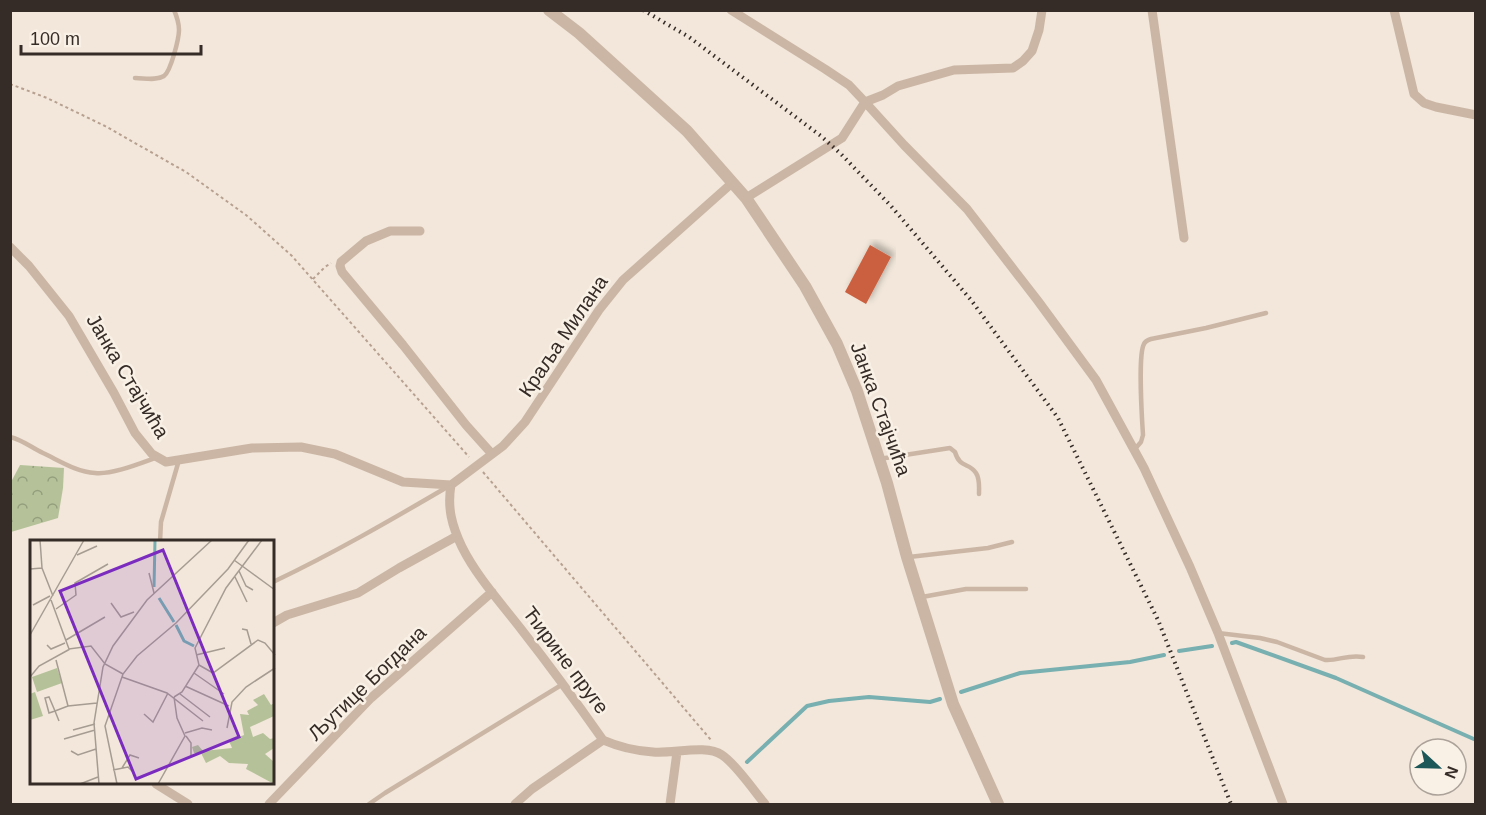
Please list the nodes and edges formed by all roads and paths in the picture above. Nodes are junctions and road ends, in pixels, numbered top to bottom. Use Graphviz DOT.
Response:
graph roads {
  1 [pos="174,10"];
  2 [pos="549,10"];
  3 [pos="731,10"];
  4 [pos="1042,10"];
  5 [pos="1152,10"];
  6 [pos="1394,10"];
  7 [pos="135,78"];
  8 [pos="10,84"];
  9 [pos="865,102"];
  10 [pos="1476,115"];
  11 [pos="732,183"];
  12 [pos="746,198"];
  13 [pos="420,231"];
  14 [pos="1184,238"];
  15 [pos="10,246"];
  16 [pos="339,266"];
  17 [pos="313,279"];
  18 [pos="1266,313"];
  19 [pos="10,437"];
  20 [pos="1134,450"];
  21 [pos="492,454"];
  22 [pos="158,458"];
  23 [pos="879,459"];
  24 [pos="179,460"];
  25 [pos="477,466"];
  26 [pos="451,485"];
  27 [pos="979,494"];
  28 [pos="458,536"];
  29 [pos="160,540"];
  30 [pos="1012,542"];
  31 [pos="907,557"];
  32 [pos="274,582"];
  33 [pos="1026,589"];
  34 [pos="492,592"];
  35 [pos="919,597"];
  36 [pos="274,622"];
  37 [pos="1218,633"];
  38 [pos="1363,657"];
  39 [pos="563,684"];
  40 [pos="603,740"];
  41 [pos="714,742"];
  42 [pos="677,752"];
  43 [pos="159,785"];
  44 [pos="188,804"];
  45 [pos="269,804"];
  46 [pos="369,804"];
  47 [pos="515,804"];
  48 [pos="670,804"];
  49 [pos="765,804"];
  50 [pos="998,804"];
  51 [pos="1283,804"];
  1 -- 7 [label="lane"];
  2 -- 11 [label="street, Јанка Стајчића"];
  3 -- 9 [label="street"];
  4 -- 9 [label="street"];
  5 -- 14 [label="street"];
  6 -- 10 [label="street"];
  8 -- 17 [label="path"];
  9 -- 12 [label="street"];
  9 -- 20 [label="street"];
  11 -- 12 [label="street, Јанка Стајчића"];
  11 -- 21 [label="street, Краља Милана"];
  12 -- 23 [label="street, Јанка Стајчића"];
  13 -- 16 [label="street"];
  15 -- 22 [label="street, Јанка Стајчића"];
  16 -- 17 [label="path"];
  16 -- 21 [label="street"];
  17 -- 25 [label="path"];
  18 -- 20 [label="lane"];
  19 -- 22 [label="lane"];
  20 -- 37 [label="street"];
  21 -- 25 [label="street, Краља Милана"];
  22 -- 24 [label="street, Јанка Стајчића"];
  23 -- 27 [label="lane"];
  23 -- 31 [label="street, Јанка Стајчића"];
  24 -- 26 [label="street, Јанка Стајчића"];
  24 -- 29 [label="lane"];
  25 -- 26 [label="street, Краља Милана"];
  25 -- 41 [label="path"];
  26 -- 28 [label="street, Ћирине пруге"];
  26 -- 32 [label="lane"];
  28 -- 34 [label="street, Ћирине пруге"];
  28 -- 36 [label="street"];
  30 -- 31 [label="lane"];
  31 -- 35 [label="street, Јанка Стајчића"];
  33 -- 35 [label="lane"];
  34 -- 39 [label="street, Ћирине пруге"];
  34 -- 45 [label="street, Љутице Богдана"];
  35 -- 50 [label="street, Јанка Стајчића"];
  37 -- 38 [label="lane"];
  37 -- 51 [label="street"];
  39 -- 40 [label="street, Ћирине пруге"];
  39 -- 46 [label="lane"];
  40 -- 42 [label="street, Ћирине пруге"];
  40 -- 47 [label="street"];
  42 -- 48 [label="street"];
  42 -- 49 [label="street, Ћирине пруге"];
  43 -- 44 [label="street"];
}
